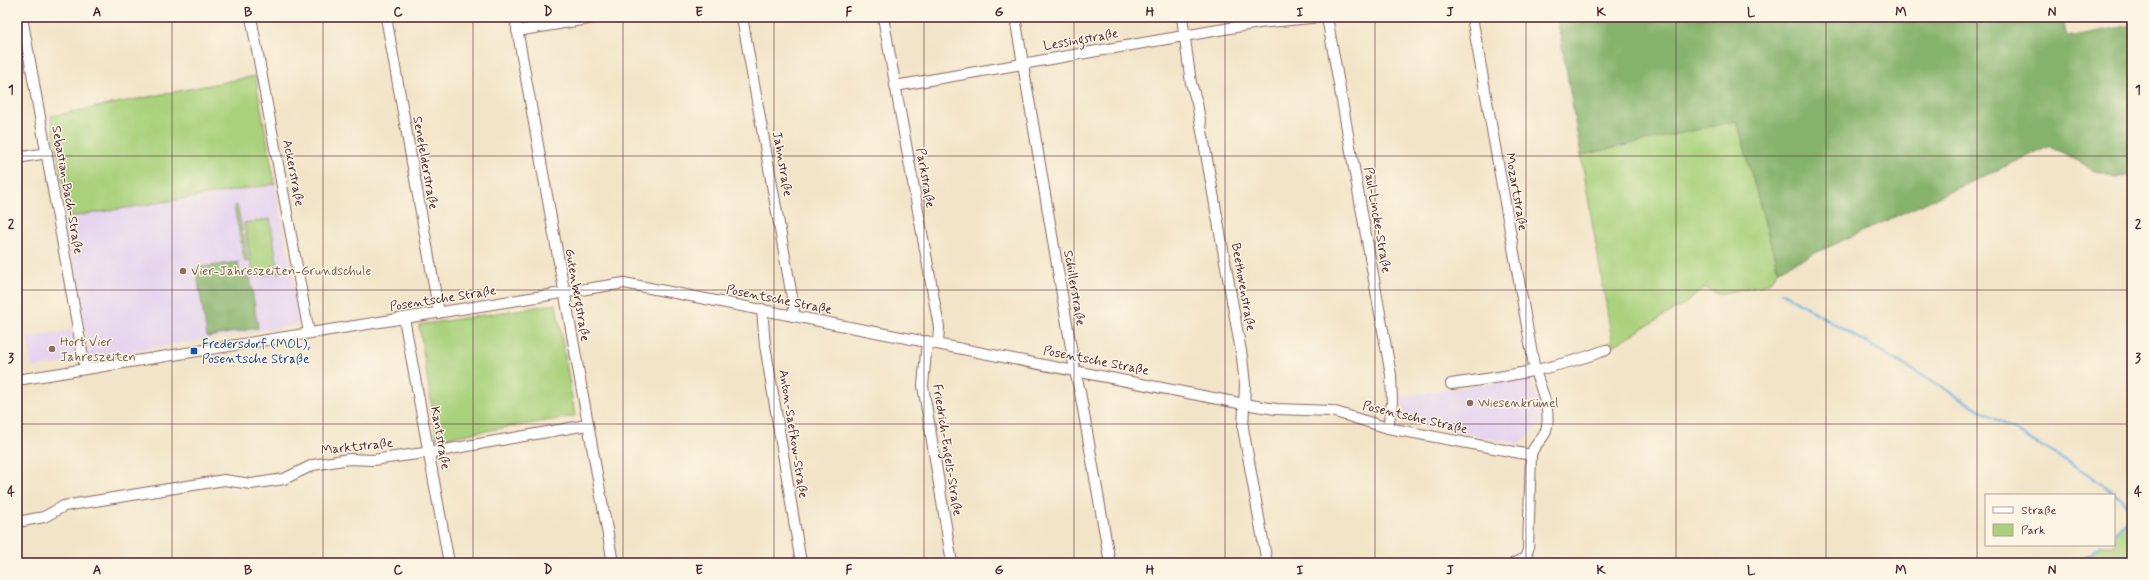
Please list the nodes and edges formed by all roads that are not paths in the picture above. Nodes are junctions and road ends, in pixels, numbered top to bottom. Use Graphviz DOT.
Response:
graph roads {
  1 [pos="22,17"];
  2 [pos="251,17"];
  3 [pos="386,17"];
  4 [pos="515,17"];
  5 [pos="599,17"];
  6 [pos="742,17"];
  7 [pos="883,17"];
  8 [pos="1015,17"];
  9 [pos="1182,17"];
  10 [pos="1320,17"];
  11 [pos="1328,17"];
  12 [pos="1472,17"];
  13 [pos="517,31"];
  14 [pos="1185,36"];
  15 [pos="1023,64"];
  16 [pos="895,86"];
  17 [pos="47,153"];
  18 [pos="17,158"];
  19 [pos="564,292"];
  20 [pos="762,309"];
  21 [pos="439,313"];
  22 [pos="793,316"];
  23 [pos="404,318"];
  24 [pos="309,333"];
  25 [pos="927,341"];
  26 [pos="938,344"];
  27 [pos="1606,350"];
  28 [pos="85,368"];
  29 [pos="1075,370"];
  30 [pos="1535,371"];
  31 [pos="17,380"];
  32 [pos="1451,384"];
  33 [pos="1244,404"];
  34 [pos="587,425"];
  35 [pos="1388,428"];
  36 [pos="430,452"];
  37 [pos="1531,455"];
  38 [pos="17,522"];
  39 [pos="449,563"];
  40 [pos="613,563"];
  41 [pos="802,563"];
  42 [pos="952,563"];
  43 [pos="1110,563"];
  44 [pos="1267,563"];
  45 [pos="1514,563"];
  1 -- 17 [label="street, Sebastian-Bach-Straße"];
  2 -- 24 [label="street, Ackerstraße"];
  3 -- 21 [label="street, Senefelderstraße"];
  4 -- 13 [label="street, Gutenbergstraße"];
  5 -- 13 [label="street"];
  6 -- 22 [label="street, Jahnstraße"];
  7 -- 16 [label="street, Parkstraße"];
  8 -- 15 [label="street, Schillerstraße"];
  9 -- 14 [label="street, Beethovenstraße"];
  10 -- 14 [label="street, Lessingstraße"];
  11 -- 35 [label="street, Paul-Lincke-Straße"];
  12 -- 30 [label="street, Mozartstraße"];
  13 -- 19 [label="street, Gutenbergstraße"];
  14 -- 15 [label="street, Lessingstraße"];
  14 -- 33 [label="street, Beethovenstraße"];
  15 -- 16 [label="street, Lessingstraße"];
  15 -- 29 [label="street, Schillerstraße"];
  16 -- 26 [label="street, Parkstraße"];
  17 -- 18 [label="street"];
  17 -- 28 [label="street, Sebastian-Bach-Straße"];
  19 -- 20 [label="street, Posentsche Straße"];
  19 -- 21 [label="street, Posentsche Straße"];
  19 -- 34 [label="street, Gutenbergstraße"];
  20 -- 22 [label="street, Posentsche Straße"];
  20 -- 41 [label="street, Anton-Saefkow-Straße"];
  21 -- 23 [label="street, Posentsche Straße"];
  22 -- 25 [label="street, Posentsche Straße"];
  23 -- 24 [label="street, Posentsche Straße"];
  23 -- 36 [label="street, Kantstraße"];
  24 -- 28 [label="street, Posentsche Straße"];
  25 -- 26 [label="street, Posentsche Straße"];
  25 -- 42 [label="street, Friedrich-Engels-Straße"];
  26 -- 29 [label="street, Posentsche Straße"];
  27 -- 30 [label="street"];
  28 -- 31 [label="street, Posentsche Straße"];
  29 -- 33 [label="street, Posentsche Straße"];
  29 -- 43 [label="street, Schillerstraße"];
  30 -- 32 [label="street"];
  30 -- 37 [label="street, Mozartstraße"];
  33 -- 35 [label="street, Posentsche Straße"];
  33 -- 44 [label="street, Beethovenstraße"];
  34 -- 36 [label="street, Marktstraße"];
  34 -- 40 [label="street, Gutenbergstraße"];
  35 -- 37 [label="street, Posentsche Straße"];
  36 -- 38 [label="street, Marktstraße"];
  36 -- 39 [label="street, Kantstraße"];
  37 -- 45 [label="street"];
}
